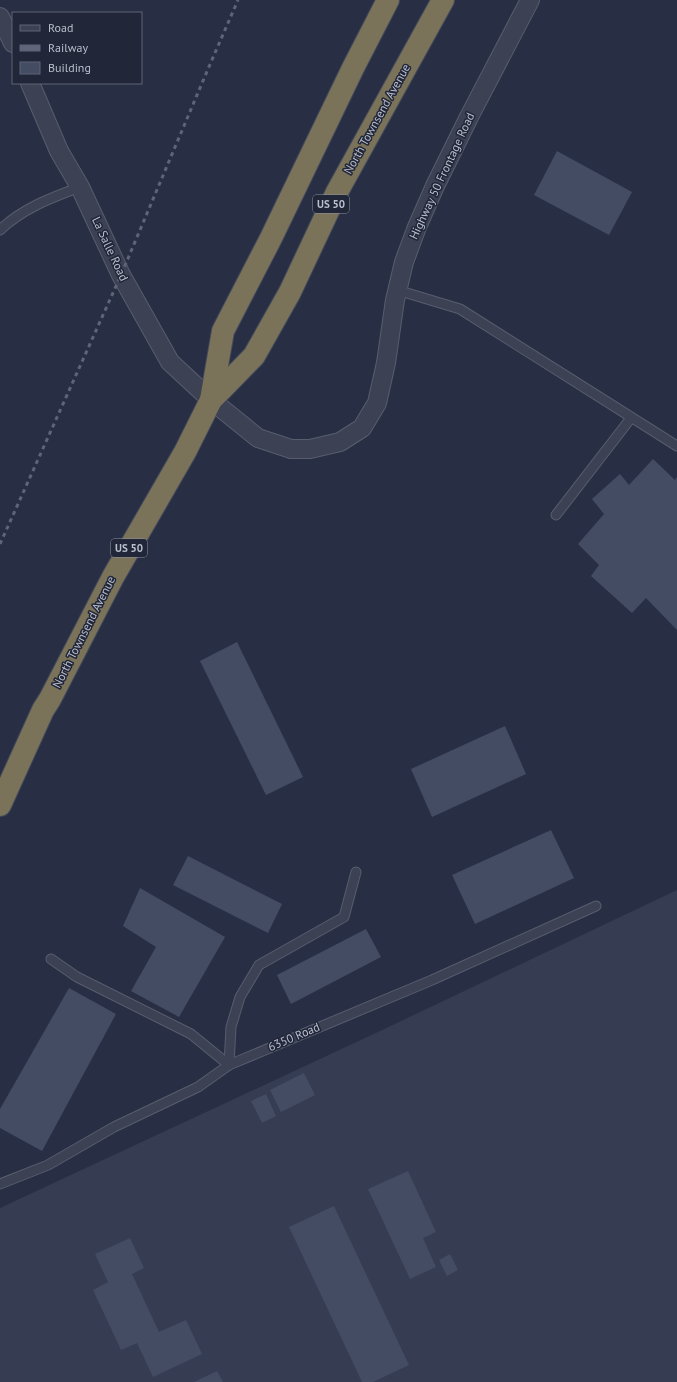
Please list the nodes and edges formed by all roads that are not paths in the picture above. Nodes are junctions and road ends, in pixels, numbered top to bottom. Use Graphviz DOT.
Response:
graph roads {
  1 [pos="388,0"];
  2 [pos="443,0"];
  3 [pos="530,0"];
  4 [pos="0,17"];
  5 [pos="12,41"];
  6 [pos="30,84"];
  7 [pos="80,187"];
  8 [pos="0,230"];
  9 [pos="397,290"];
  10 [pos="211,400"];
  11 [pos="631,418"];
  12 [pos="677,446"];
  13 [pos="556,515"];
  14 [pos="0,805"];
  15 [pos="356,872"];
  16 [pos="596,906"];
  17 [pos="51,959"];
  18 [pos="229,1064"];
  19 [pos="0,1184"];
  1 -- 10 [label="highway, North Townsend Avenue / US 50"];
  2 -- 10 [label="highway, North Townsend Avenue / US 50"];
  3 -- 9 [label="street, Highway 50 Frontage Road"];
  4 -- 5 [label="street"];
  6 -- 7 [label="street, La Salle Road"];
  7 -- 8 [label="lane"];
  7 -- 10 [label="street, La Salle Road"];
  9 -- 10 [label="street, Highway 50 Frontage Road"];
  9 -- 11 [label="lane"];
  10 -- 14 [label="highway, North Townsend Avenue / US 50"];
  11 -- 12 [label="lane"];
  11 -- 13 [label="lane"];
  15 -- 18 [label="lane"];
  16 -- 18 [label="lane, 6350 Road"];
  17 -- 18 [label="lane"];
  18 -- 19 [label="lane, 6350 Road"];
}
